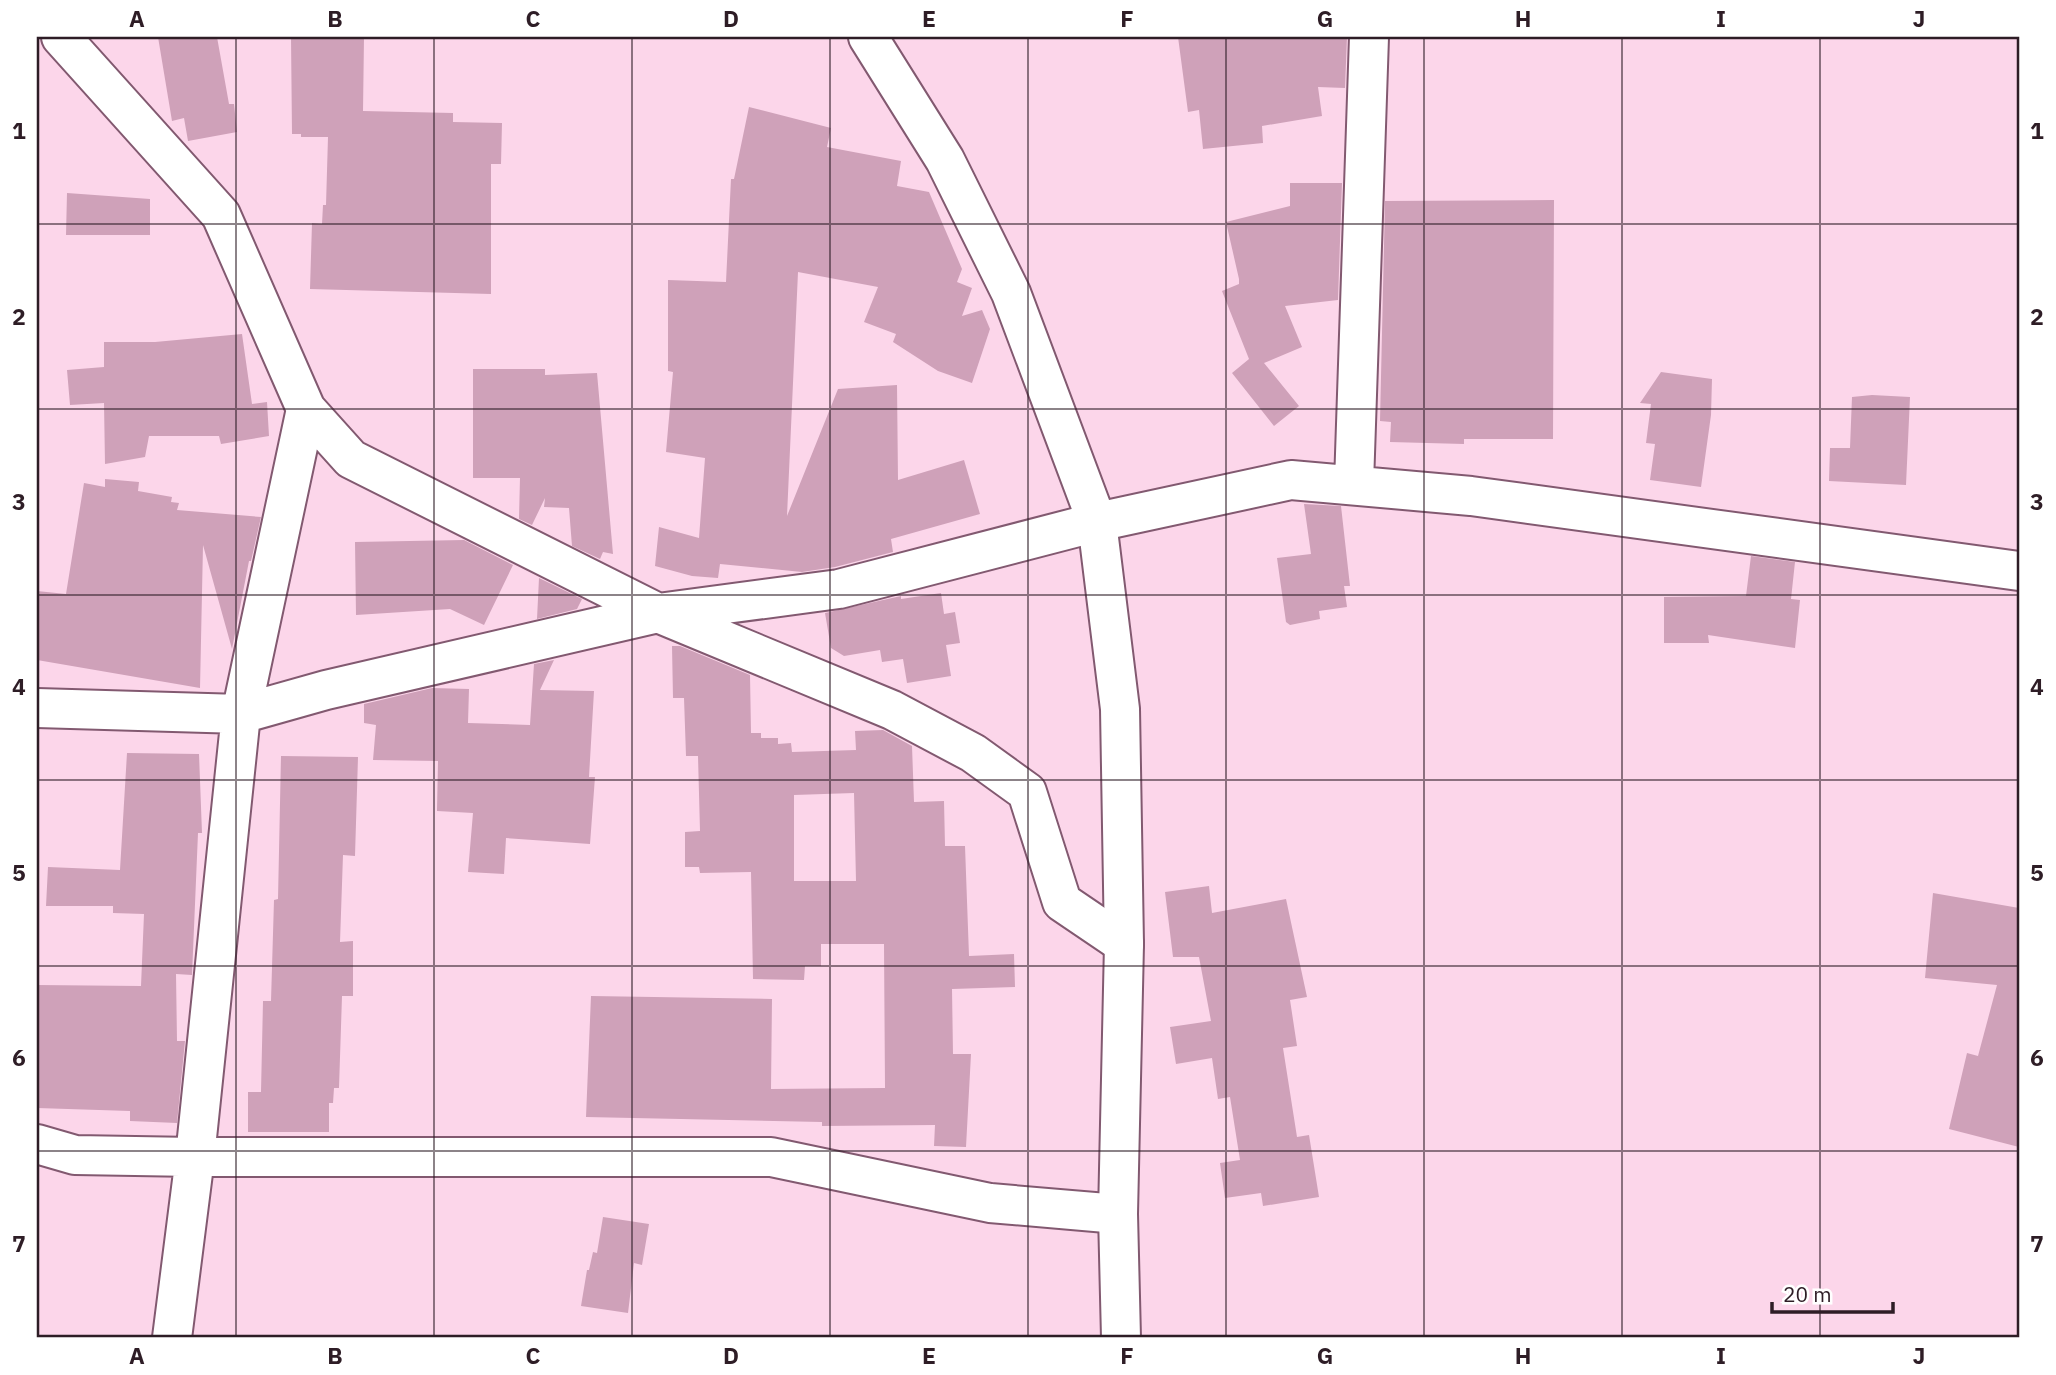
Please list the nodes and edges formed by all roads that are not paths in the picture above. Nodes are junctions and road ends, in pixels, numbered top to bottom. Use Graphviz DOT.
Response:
graph roads {
  1 [pos="61,37"];
  2 [pos="868,37"];
  3 [pos="1369,37"];
  4 [pos="306,409"];
  5 [pos="1354,484"];
  6 [pos="1097,522"];
  7 [pos="2019,571"];
  8 [pos="658,613"];
  9 [pos="37,708"];
  10 [pos="241,714"];
  11 [pos="1124,944"];
  12 [pos="37,1144"];
  13 [pos="195,1157"];
  14 [pos="1118,1214"];
  15 [pos="172,1338"];
  16 [pos="1121,1338"];
  1 -- 4 [label="street"];
  2 -- 6 [label="street"];
  3 -- 5 [label="street"];
  4 -- 8 [label="street"];
  4 -- 10 [label="street"];
  5 -- 6 [label="street"];
  5 -- 7 [label="street"];
  6 -- 8 [label="street"];
  6 -- 11 [label="street"];
  8 -- 10 [label="street"];
  8 -- 11 [label="street"];
  9 -- 10 [label="street"];
  10 -- 13 [label="street"];
  11 -- 14 [label="street"];
  12 -- 13 [label="street"];
  13 -- 14 [label="street"];
  13 -- 15 [label="street"];
  14 -- 16 [label="street"];
}
